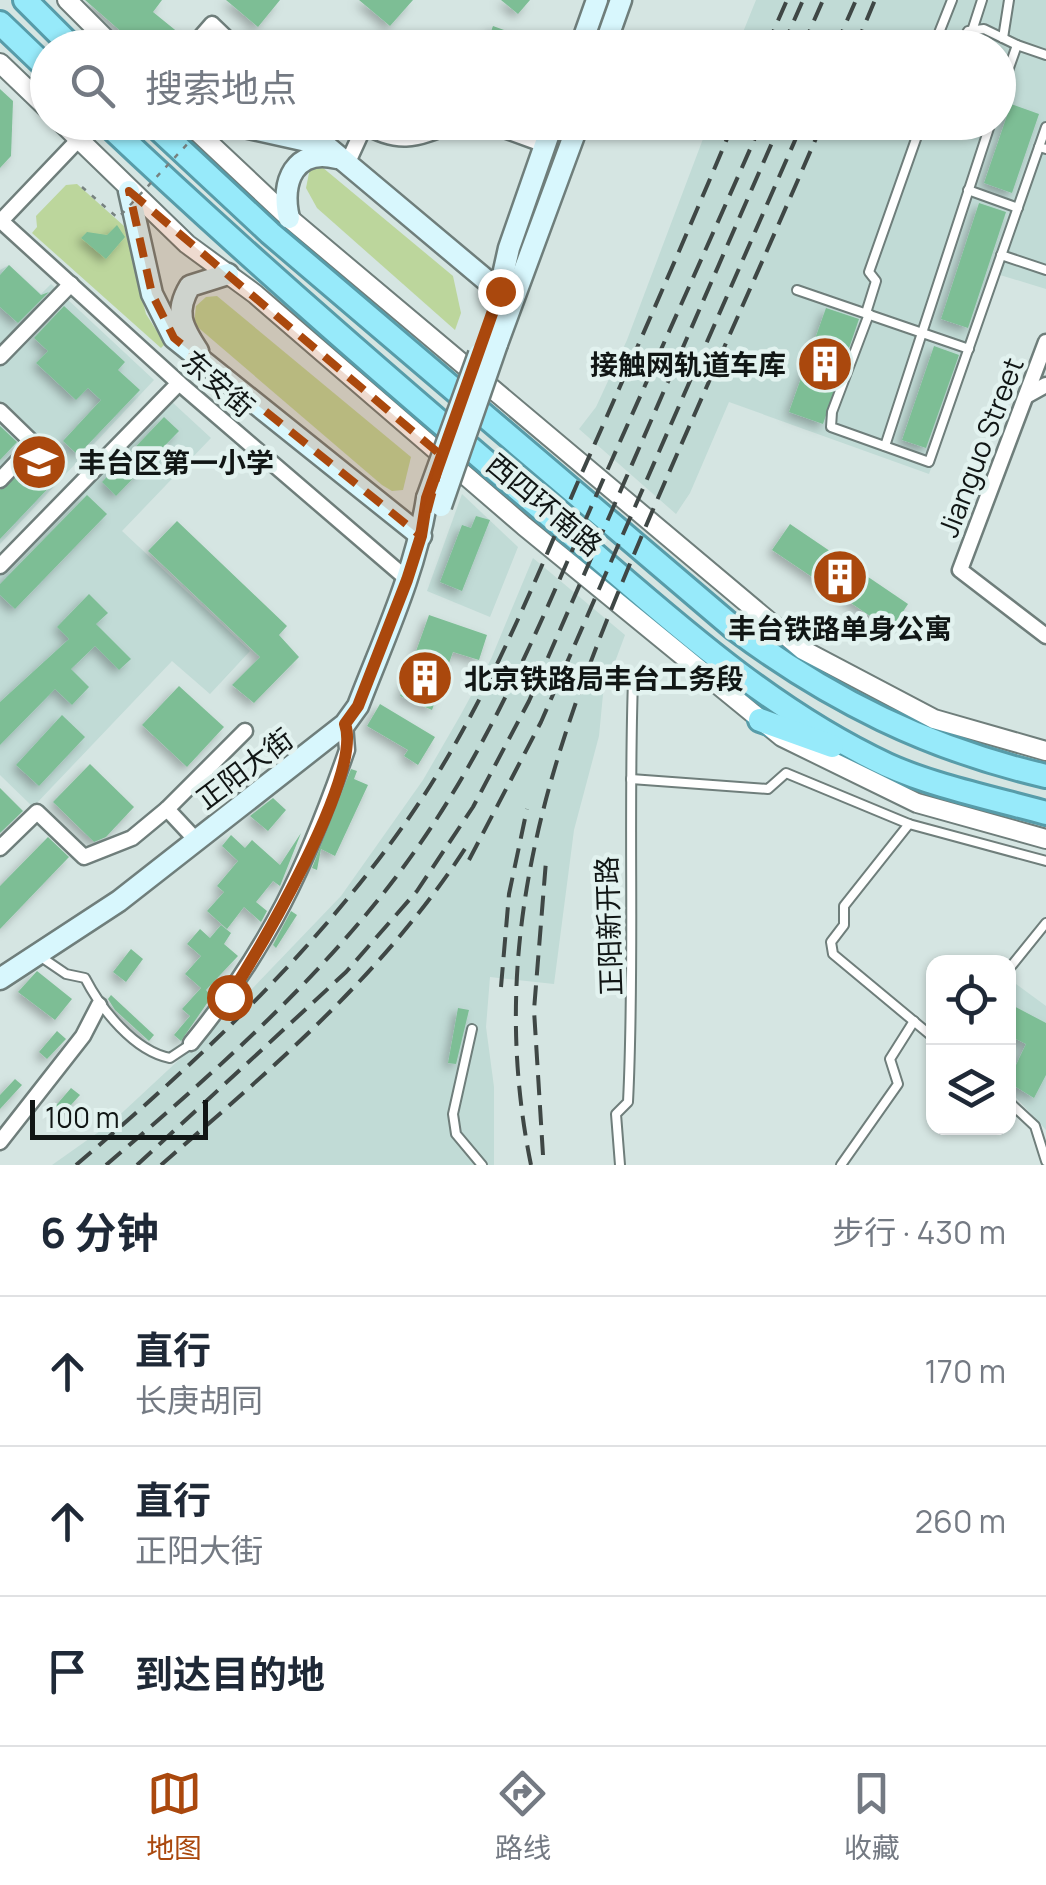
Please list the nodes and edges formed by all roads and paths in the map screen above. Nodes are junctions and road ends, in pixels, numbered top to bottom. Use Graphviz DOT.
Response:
graph roads {
  1 [pos="25,0"];
  2 [pos="42,0"];
  3 [pos="69,0"];
  4 [pos="597,0"];
  5 [pos="621,0"];
  6 [pos="952,0"];
  7 [pos="982,0"];
  8 [pos="1009,0"];
  9 [pos="0,23"];
  10 [pos="56,30"];
  11 [pos="63,30"];
  12 [pos="98,30"];
  13 [pos="586,30"];
  14 [pos="610,30"];
  15 [pos="940,30"];
  16 [pos="972,30"];
  17 [pos="1004,30"];
  18 [pos="0,33"];
  19 [pos="1017,45"];
  20 [pos="24,47"];
  21 [pos="1016,48"];
  22 [pos="30,52"];
  23 [pos="1046,56"];
  24 [pos="0,64"];
  25 [pos="30,92"];
  26 [pos="1046,127"];
  27 [pos="78,140"];
  28 [pos="80,140"];
  29 [pos="124,140"];
  30 [pos="170,140"];
  31 [pos="191,140"];
  32 [pos="206,140"];
  33 [pos="310,140"];
  34 [pos="355,140"];
  35 [pos="534,140"];
  36 [pos="546,140"];
  37 [pos="571,140"];
  38 [pos="916,140"];
  39 [pos="985,140"];
  40 [pos="545,144"];
  41 [pos="1043,148"];
  42 [pos="348,162"];
  43 [pos="82,187"];
  44 [pos="128,190"];
  45 [pos="968,190"];
  46 [pos="1018,208"];
  47 [pos="289,218"];
  48 [pos="1,221"];
  49 [pos="1002,256"];
  50 [pos="1046,270"];
  51 [pos="228,274"];
  52 [pos="71,284"];
  53 [pos="797,290"];
  54 [pos="505,296"];
  55 [pos="867,314"];
  56 [pos="922,332"];
  57 [pos="1046,342"];
  58 [pos="969,349"];
  59 [pos="202,356"];
  60 [pos="0,357"];
  61 [pos="180,383"];
  62 [pos="1046,385"];
  63 [pos="1026,396"];
  64 [pos="0,411"];
  65 [pos="884,446"];
  66 [pos="0,480"];
  67 [pos="421,536"];
  68 [pos="0,566"];
  69 [pos="407,580"];
  70 [pos="1046,636"];
  71 [pos="633,681"];
  72 [pos="760,720"];
  73 [pos="345,724"];
  74 [pos="244,731"];
  75 [pos="1046,750"];
  76 [pos="890,767"];
  77 [pos="1046,776"];
  78 [pos="631,779"];
  79 [pos="166,809"];
  80 [pos="1046,814"];
  81 [pos="909,824"];
  82 [pos="1046,839"];
  83 [pos="196,840"];
  84 [pos="0,848"];
  85 [pos="1046,861"];
  86 [pos="1046,924"];
  87 [pos="37,954"];
  88 [pos="1016,960"];
  89 [pos="3,972"];
  90 [pos="99,1005"];
  91 [pos="914,1021"];
  92 [pos="472,1029"];
  93 [pos="926,1031"];
  94 [pos="191,1043"];
  95 [pos="1016,1108"];
  96 [pos="0,1142"];
  97 [pos="1046,1161"];
  98 [pos="482,1165"];
  99 [pos="620,1165"];
  100 [pos="841,1165"];
  1 -- 10 [label="highway"];
  2 -- 11 [label="highway"];
  3 -- 12 [label="street"];
  4 -- 13 [label="main road"];
  5 -- 14 [label="main road"];
  6 -- 15 [label="lane"];
  7 -- 16 [label="lane"];
  8 -- 17 [label="lane"];
  9 -- 20 [label="highway"];
  18 -- 20 [label="highway"];
  19 -- 21 [label="lane"];
  19 -- 23 [label="lane"];
  20 -- 22 [label="highway"];
  24 -- 25 [label="street"];
  26 -- 41 [label="lane"];
  27 -- 48 [label="street"];
  28 -- 44 [label="street, 西四环南路"];
  29 -- 76 [label="highway, 西四环南路"];
  30 -- 77 [label="highway, 西四环南路"];
  31 -- 43 [label="path, bridge"];
  32 -- 47 [label="street, 西四环南路"];
  33 -- 42 [label="main road"];
  34 -- 42 [label="street"];
  35 -- 40 [label="street"];
  36 -- 40 [label="main road, 正阳大街"];
  37 -- 54 [label="main road, 正阳大街"];
  38 -- 55 [label="lane"];
  39 -- 45 [label="lane"];
  40 -- 54 [label="main road, 正阳大街"];
  41 -- 46 [label="lane"];
  42 -- 47 [label="main road"];
  42 -- 54 [label="main road"];
  44 -- 51 [label="street, 西四环南路"];
  44 -- 59 [label="main road"];
  45 -- 46 [label="lane"];
  45 -- 56 [label="lane"];
  46 -- 49 [label="lane"];
  47 -- 75 [label="street, 西四环南路"];
  48 -- 52 [label="street, 东安街"];
  49 -- 50 [label="lane"];
  49 -- 58 [label="lane"];
  51 -- 59 [label="main road"];
  51 -- 72 [label="street, 西四环南路"];
  52 -- 60 [label="street"];
  52 -- 61 [label="street, 东安街"];
  53 -- 55 [label="lane"];
  54 -- 67 [label="main road, 正阳大街, bridge"];
  55 -- 56 [label="lane"];
  55 -- 65 [label="lane"];
  56 -- 58 [label="lane"];
  56 -- 65 [label="lane"];
  57 -- 63 [label="street, Jianguo Street"];
  58 -- 65 [label="lane"];
  59 -- 67 [label="main road"];
  61 -- 68 [label="street"];
  61 -- 69 [label="street, 东安街"];
  62 -- 63 [label="street"];
  63 -- 70 [label="street, Jianguo Street"];
  64 -- 66 [label="street"];
  67 -- 69 [label="main road, 正阳大街"];
  69 -- 73 [label="main road, 正阳大街"];
  71 -- 78 [label="lane, 正阳新开路"];
  72 -- 76 [label="highway"];
  72 -- 82 [label="street, 西四环南路"];
  73 -- 83 [label="main road, 正阳大街"];
  73 -- 94 [label="street"];
  74 -- 79 [label="street"];
  76 -- 80 [label="highway, 西四环南路"];
  78 -- 81 [label="lane"];
  78 -- 99 [label="lane, 正阳新开路"];
  79 -- 83 [label="street"];
  79 -- 84 [label="street"];
  81 -- 85 [label="lane"];
  81 -- 91 [label="lane"];
  83 -- 87 [label="main road, 正阳大街"];
  86 -- 88 [label="lane"];
  87 -- 89 [label="main road, 正阳大街"];
  87 -- 90 [label="lane"];
  90 -- 94 [label="lane"];
  90 -- 96 [label="street"];
  91 -- 93 [label="lane"];
  91 -- 100 [label="lane"];
  92 -- 98 [label="lane"];
  95 -- 97 [label="lane"];
}
